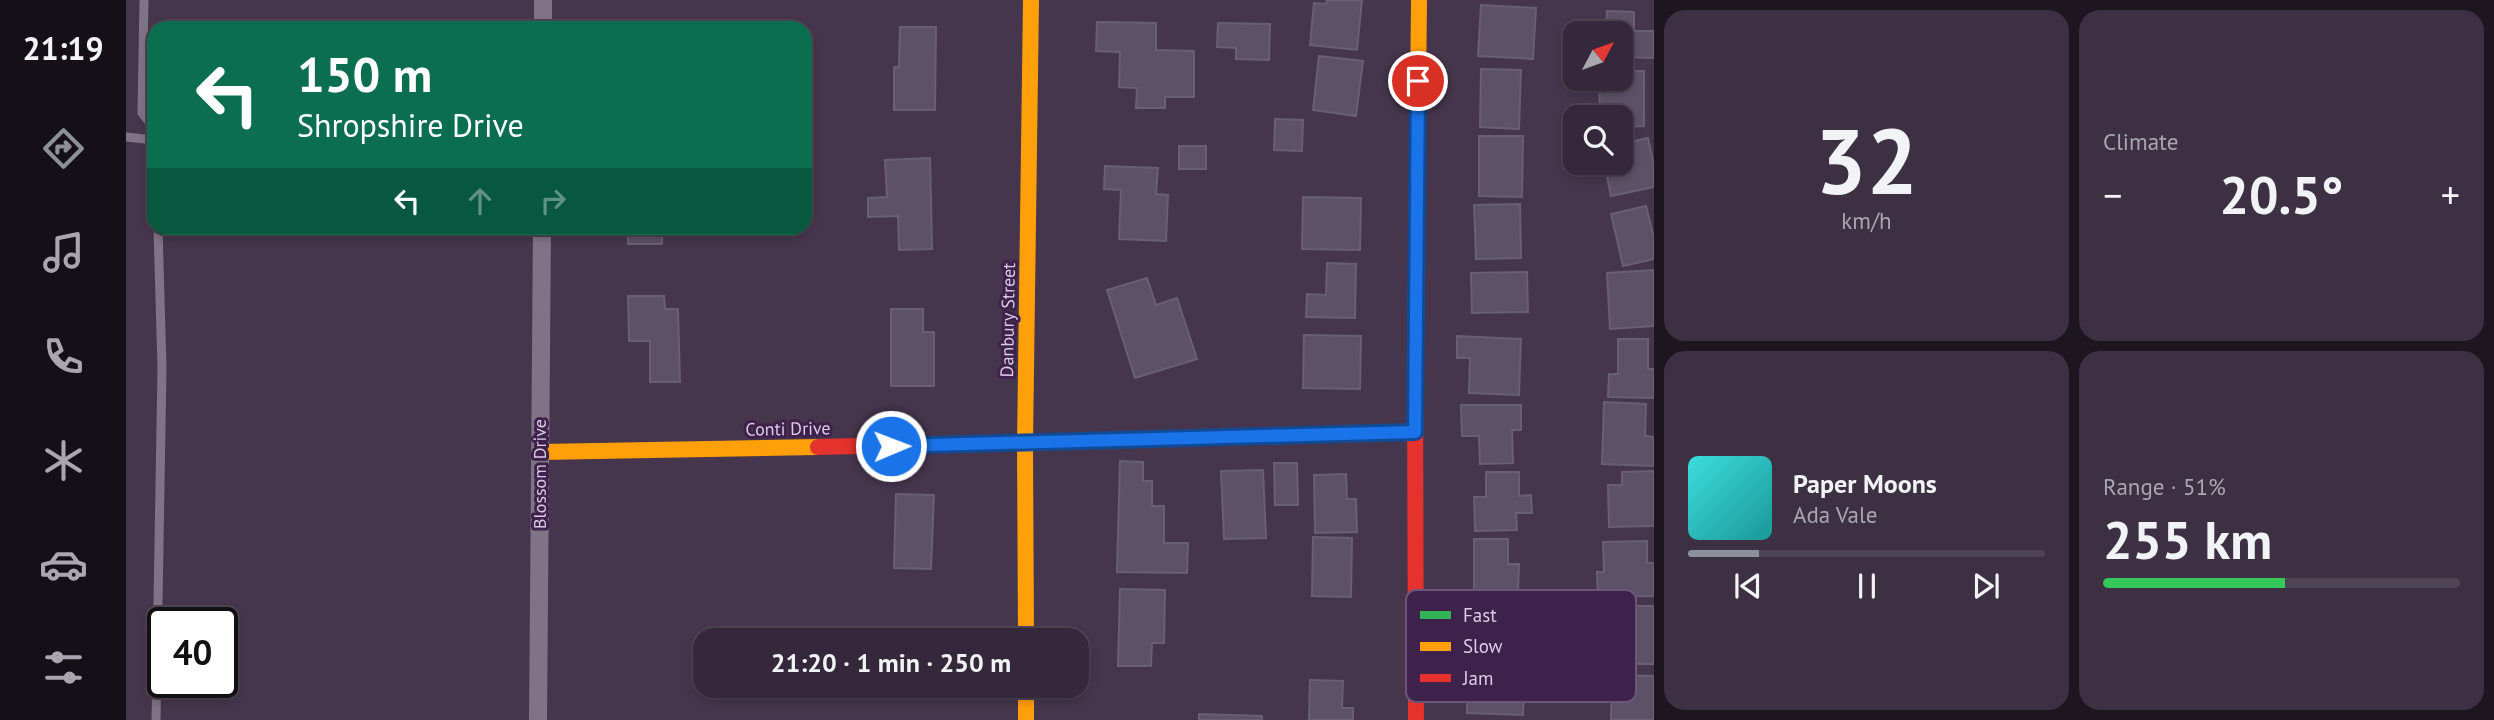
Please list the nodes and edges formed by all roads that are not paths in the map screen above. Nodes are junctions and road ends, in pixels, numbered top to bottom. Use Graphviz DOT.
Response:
graph roads {
  1 [pos="144,0"];
  2 [pos="543,0"];
  3 [pos="1031,0"];
  4 [pos="1419,0"];
  5 [pos="543,21"];
  6 [pos="147,119"];
  7 [pos="126,137"];
  8 [pos="147,138"];
  9 [pos="158,235"];
  10 [pos="542,235"];
  11 [pos="1415,432"];
  12 [pos="1026,444"];
  13 [pos="540,452"];
  14 [pos="1416,590"];
  15 [pos="1026,628"];
  16 [pos="1026,698"];
  17 [pos="1416,702"];
  18 [pos="156,720"];
  19 [pos="538,720"];
  20 [pos="1026,720"];
  21 [pos="1416,720"];
  1 -- 6 [label="lane"];
  2 -- 5 [label="street"];
  3 -- 12 [label="street, Danbury Street"];
  4 -- 11 [label="street"];
  7 -- 8 [label="lane"];
  9 -- 18 [label="lane"];
  10 -- 13 [label="street, Blossom Drive"];
  11 -- 12 [label="street, Conti Drive"];
  11 -- 14 [label="street"];
  12 -- 13 [label="street, Conti Drive"];
  12 -- 15 [label="street, Danbury Street"];
  13 -- 19 [label="street, Blossom Drive"];
  16 -- 20 [label="street"];
  17 -- 21 [label="street"];
}
